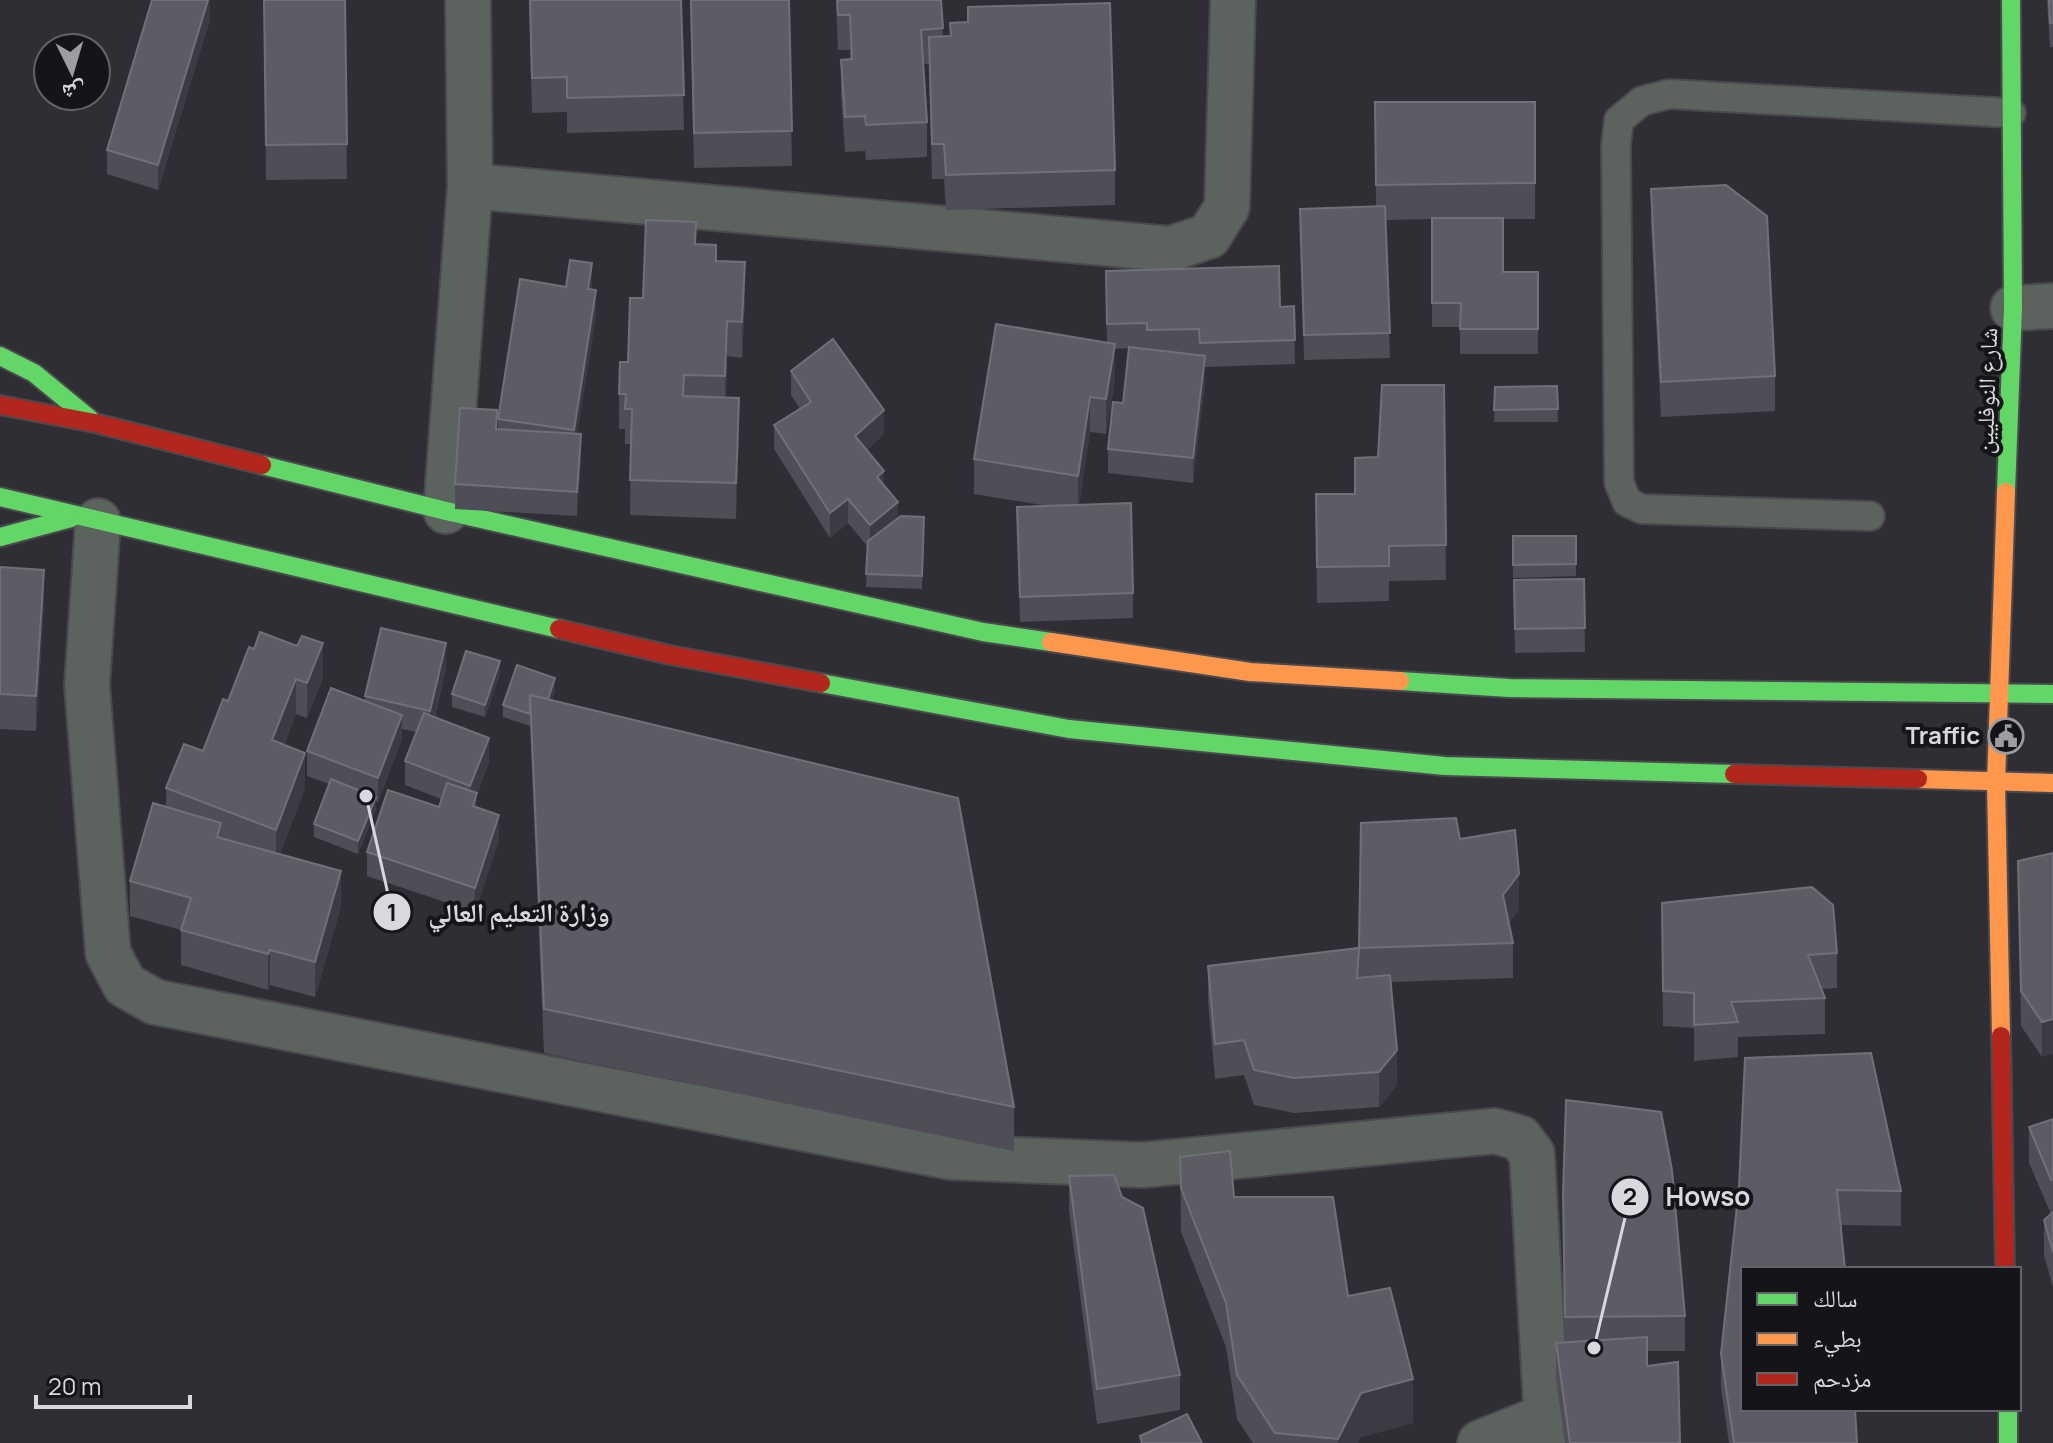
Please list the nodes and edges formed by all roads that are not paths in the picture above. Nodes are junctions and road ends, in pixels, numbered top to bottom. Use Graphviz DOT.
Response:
graph roads {
  1 [pos="468,0"];
  2 [pos="1233,0"];
  3 [pos="2011,0"];
  4 [pos="2011,113"];
  5 [pos="470,186"];
  6 [pos="2033,307"];
  7 [pos="0,356"];
  8 [pos="0,405"];
  9 [pos="95,423"];
  10 [pos="0,497"];
  11 [pos="446,511"];
  12 [pos="1870,516"];
  13 [pos="88,519"];
  14 [pos="0,537"];
  15 [pos="2053,694"];
  16 [pos="2002,695"];
  17 [pos="1996,783"];
  18 [pos="2053,783"];
  19 [pos="2005,1267"];
  20 [pos="2008,1411"];
  21 [pos="1546,1430"];
  22 [pos="1480,1443"];
  23 [pos="2008,1443"];
  1 -- 5 [label="street"];
  2 -- 5 [label="street"];
  3 -- 4 [label="main road, شارع النوفليين"];
  4 -- 6 [label="main road, شارع النوفليين"];
  4 -- 12 [label="lane"];
  5 -- 11 [label="street"];
  6 -- 16 [label="main road, شارع النوفليين"];
  7 -- 9 [label="main road"];
  8 -- 9 [label="main road"];
  9 -- 11 [label="main road"];
  10 -- 13 [label="main road"];
  11 -- 16 [label="main road"];
  13 -- 14 [label="main road"];
  13 -- 17 [label="main road"];
  13 -- 21 [label="street"];
  15 -- 16 [label="main road"];
  16 -- 17 [label="main road, شارع النوفليين"];
  17 -- 18 [label="main road"];
  17 -- 19 [label="main road, شارع النوفليين"];
  20 -- 23 [label="main road"];
  21 -- 22 [label="street"];
}
